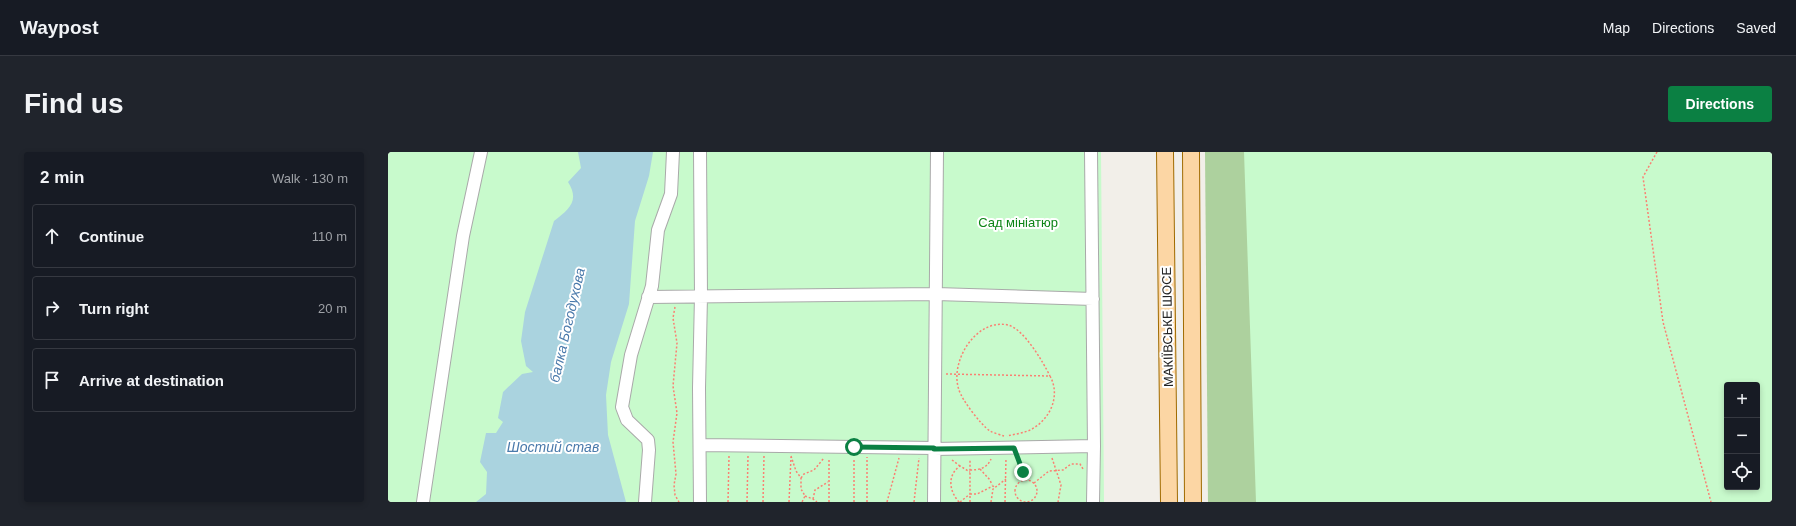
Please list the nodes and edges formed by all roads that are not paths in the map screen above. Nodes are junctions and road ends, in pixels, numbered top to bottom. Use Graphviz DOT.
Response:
graph roads {
  1 [pos="481,152"];
  2 [pos="673,152"];
  3 [pos="700,152"];
  4 [pos="937,152"];
  5 [pos="1091,152"];
  6 [pos="1165,152"];
  7 [pos="1191,152"];
  8 [pos="936,294"];
  9 [pos="701,296"];
  10 [pos="648,297"];
  11 [pos="1093,299"];
  12 [pos="700,445"];
  13 [pos="1094,446"];
  14 [pos="934,448"];
  15 [pos="423,502"];
  16 [pos="645,502"];
  17 [pos="700,502"];
  18 [pos="934,502"];
  19 [pos="1093,502"];
  20 [pos="1169,502"];
  21 [pos="1194,502"];
  1 -- 15 [label="street"];
  2 -- 10 [label="street"];
  3 -- 9 [label="street"];
  4 -- 8 [label="street"];
  5 -- 11 [label="street"];
  6 -- 20 [label="main road, МАКІЇВСЬКЕ ШОСЕ"];
  7 -- 21 [label="main road, МАКІЇВСЬКЕ ШОСЕ"];
  8 -- 9 [label="street"];
  8 -- 11 [label="street"];
  8 -- 14 [label="street"];
  9 -- 10 [label="street"];
  9 -- 12 [label="street"];
  10 -- 16 [label="street"];
  11 -- 13 [label="street"];
  12 -- 14 [label="street"];
  12 -- 17 [label="street"];
  13 -- 14 [label="street"];
  13 -- 19 [label="street"];
  14 -- 18 [label="street"];
}
